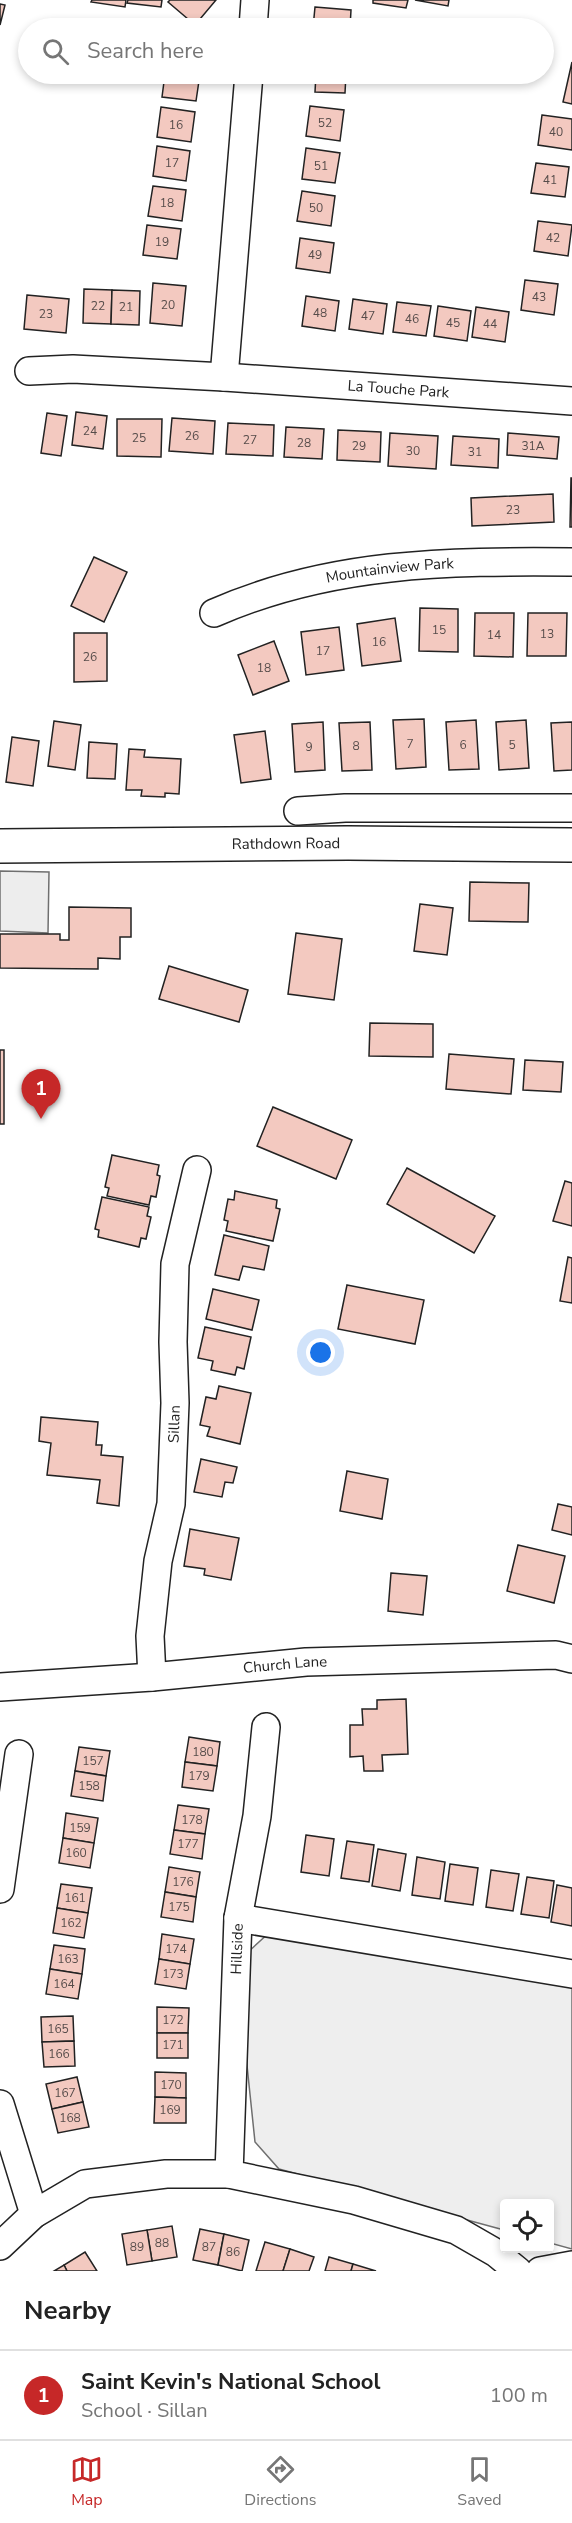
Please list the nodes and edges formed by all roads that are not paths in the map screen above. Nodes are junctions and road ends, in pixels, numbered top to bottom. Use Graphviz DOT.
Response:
graph roads {
  1 [pos="255,0"];
  2 [pos="254,18"];
  3 [pos="248,84"];
  4 [pos="29,372"];
  5 [pos="224,377"];
  6 [pos="572,401"];
  7 [pos="572,562"];
  8 [pos="214,613"];
  9 [pos="345,808"];
  10 [pos="572,808"];
  11 [pos="298,811"];
  12 [pos="348,843"];
  13 [pos="572,845"];
  14 [pos="0,846"];
  15 [pos="197,1170"];
  16 [pos="572,1659"];
  17 [pos="152,1677"];
  18 [pos="0,1687"];
  19 [pos="266,1727"];
  20 [pos="19,1754"];
  21 [pos="0,1889"];
  22 [pos="238,1918"];
  23 [pos="572,1974"];
  24 [pos="0,2104"];
  25 [pos="229,2174"];
  26 [pos="34,2214"];
  27 [pos="0,2246"];
  28 [pos="572,2265"];
  29 [pos="518,2271"];
  30 [pos="540,2271"];
  1 -- 2 [label="street"];
  3 -- 5 [label="street"];
  4 -- 5 [label="street, La Touche Park"];
  5 -- 6 [label="street, La Touche Park"];
  7 -- 8 [label="street, Mountainview Park"];
  9 -- 10 [label="street"];
  9 -- 11 [label="street"];
  9 -- 12 [label="street"];
  12 -- 13 [label="main road, Rathdown Road"];
  12 -- 14 [label="main road, Rathdown Road"];
  15 -- 17 [label="street, Sillan"];
  16 -- 17 [label="street, Church Lane"];
  17 -- 18 [label="street, Church Lane"];
  19 -- 22 [label="street, Hillside"];
  20 -- 21 [label="street"];
  22 -- 23 [label="street"];
  22 -- 25 [label="street, Hillside"];
  24 -- 26 [label="street"];
  25 -- 26 [label="street"];
  25 -- 29 [label="street"];
  26 -- 27 [label="street"];
  28 -- 30 [label="street"];
}
